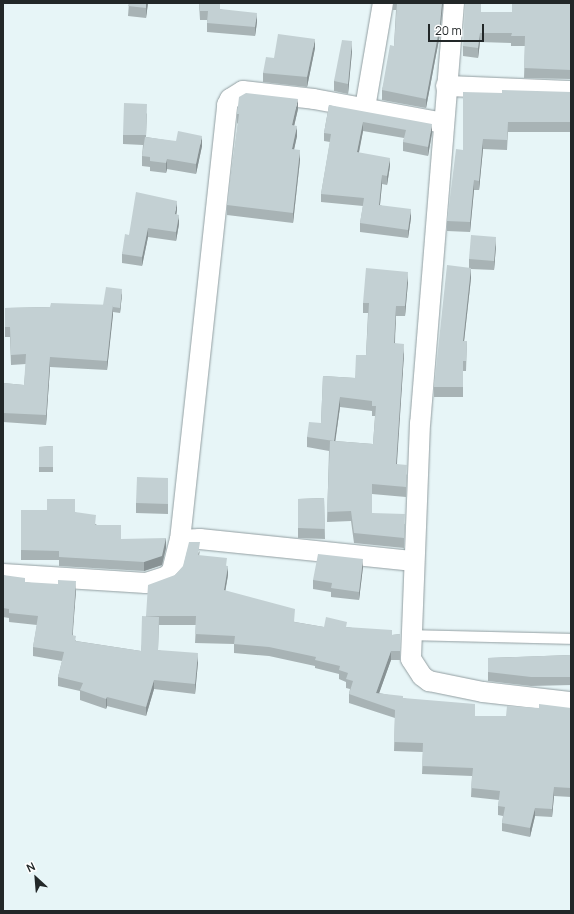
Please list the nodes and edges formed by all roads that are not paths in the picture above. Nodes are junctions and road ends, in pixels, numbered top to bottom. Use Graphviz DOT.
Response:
graph roads {
  1 [pos="382,3"];
  2 [pos="454,3"];
  3 [pos="446,86"];
  4 [pos="571,91"];
  5 [pos="365,108"];
  6 [pos="443,123"];
  7 [pos="180,540"];
  8 [pos="414,561"];
  9 [pos="3,574"];
  10 [pos="411,635"];
  11 [pos="571,638"];
  12 [pos="571,702"];
  1 -- 5 [label="street"];
  2 -- 3 [label="street"];
  3 -- 4 [label="street"];
  3 -- 6 [label="street"];
  5 -- 6 [label="street"];
  5 -- 7 [label="street"];
  6 -- 8 [label="street"];
  7 -- 8 [label="street"];
  7 -- 9 [label="street"];
  8 -- 10 [label="street"];
  10 -- 11 [label="lane"];
  10 -- 12 [label="street"];
}
